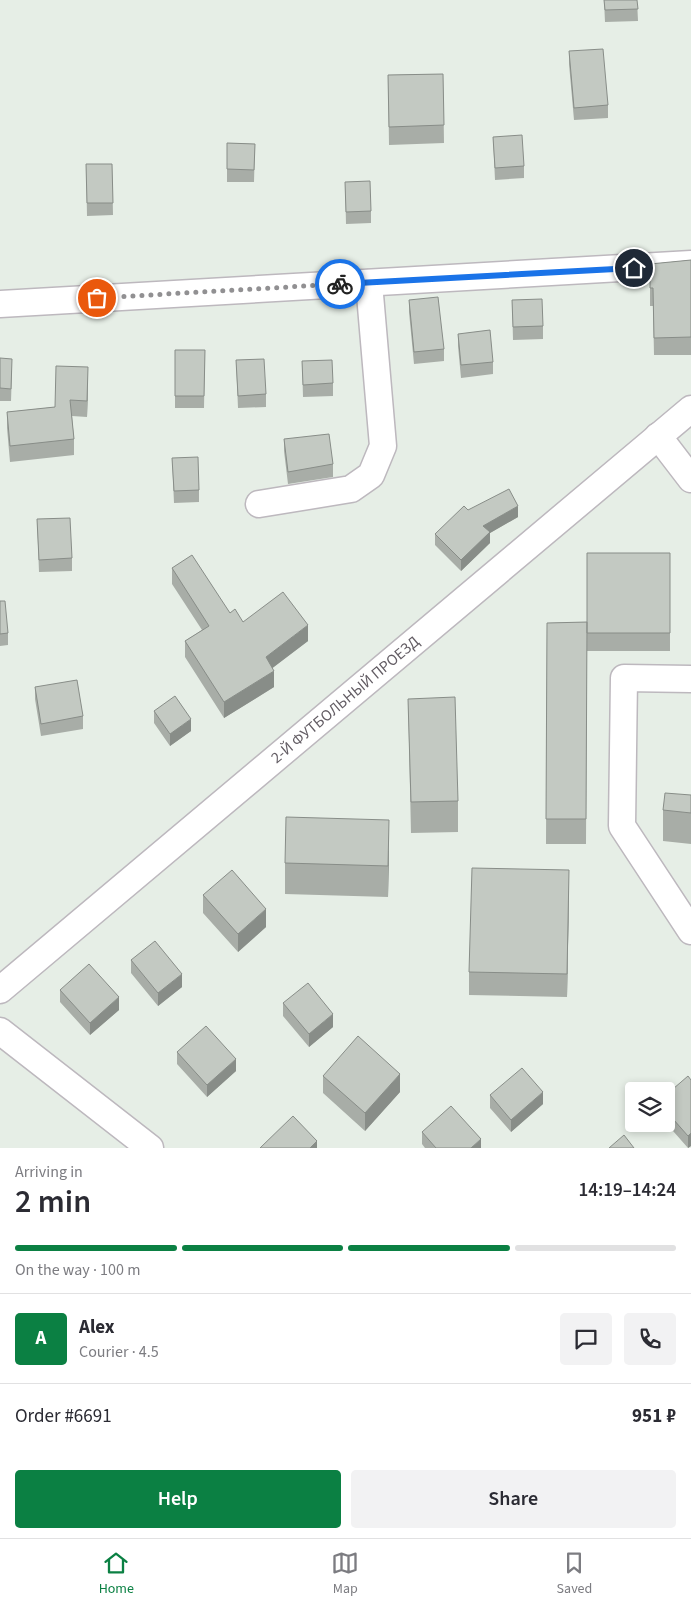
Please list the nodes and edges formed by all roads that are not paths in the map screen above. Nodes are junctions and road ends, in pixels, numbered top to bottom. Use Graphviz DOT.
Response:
graph roads {
  1 [pos="691,264"];
  2 [pos="369,283"];
  3 [pos="0,304"];
  4 [pos="691,409"];
  5 [pos="658,436"];
  6 [pos="691,479"];
  7 [pos="259,504"];
  8 [pos="691,680"];
  9 [pos="691,932"];
  10 [pos="0,990"];
  11 [pos="0,1031"];
  12 [pos="150,1148"];
  1 -- 2 [label="street"];
  2 -- 3 [label="street"];
  2 -- 7 [label="street"];
  4 -- 5 [label="street, 2-Й ФУТБОЛЬНЫЙ ПРОЕЗД"];
  5 -- 6 [label="street"];
  5 -- 10 [label="street, 2-Й ФУТБОЛЬНЫЙ ПРОЕЗД"];
  8 -- 9 [label="street"];
  11 -- 12 [label="street"];
}
